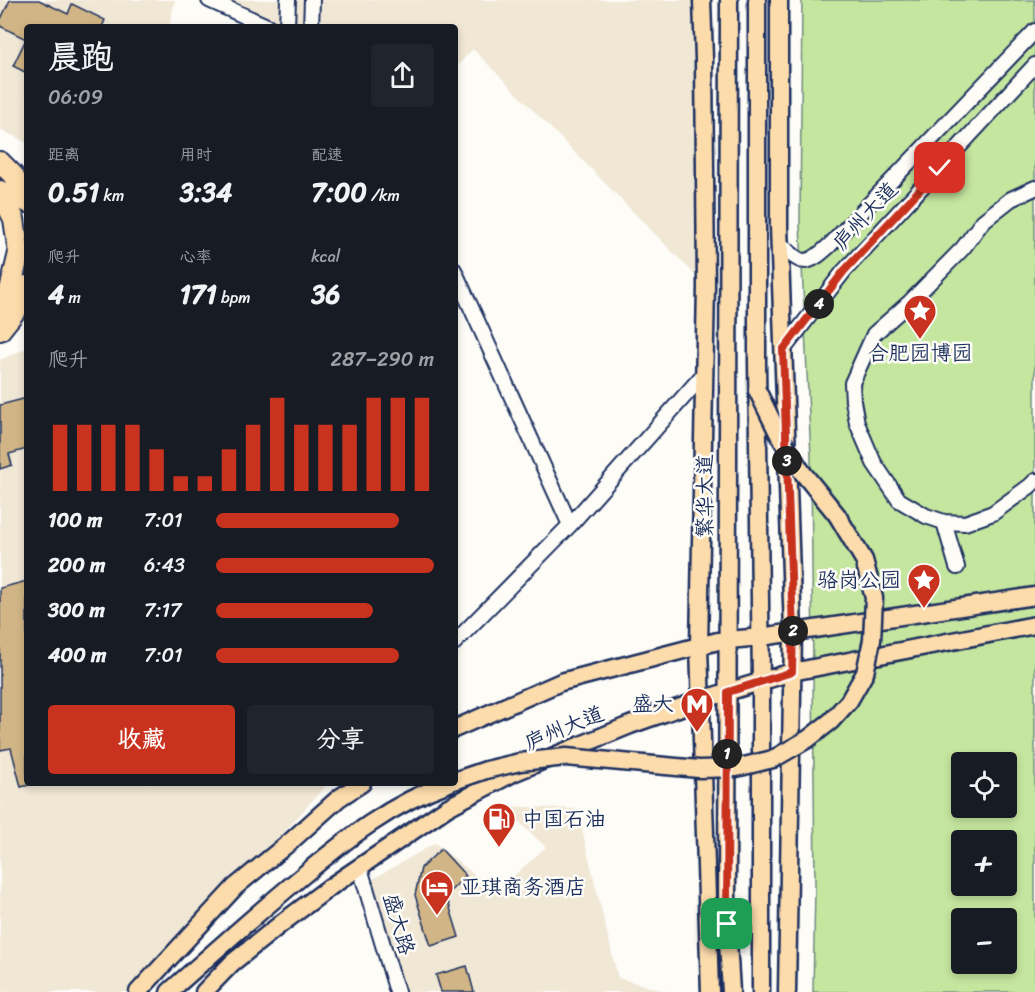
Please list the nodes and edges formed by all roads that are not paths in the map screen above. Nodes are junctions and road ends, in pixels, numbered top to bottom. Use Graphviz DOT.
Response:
graph roads {
  1 [pos="210,0"];
  2 [pos="288,0"];
  3 [pos="312,0"];
  4 [pos="702,0"];
  5 [pos="707,0"];
  6 [pos="729,0"];
  7 [pos="757,0"];
  8 [pos="779,0"];
  9 [pos="262,24"];
  10 [pos="287,24"];
  11 [pos="311,24"];
  12 [pos="1035,31"];
  13 [pos="704,59"];
  14 [pos="1035,65"];
  15 [pos="0,162"];
  16 [pos="1035,188"];
  17 [pos="0,191"];
  18 [pos="24,196"];
  19 [pos="780,243"];
  20 [pos="458,279"];
  21 [pos="24,294"];
  22 [pos="0,306"];
  23 [pos="0,330"];
  24 [pos="783,350"];
  25 [pos="704,375"];
  26 [pos="757,390"];
  27 [pos="1035,480"];
  28 [pos="944,522"];
  29 [pos="570,525"];
  30 [pos="957,567"];
  31 [pos="1035,596"];
  32 [pos="1035,626"];
  33 [pos="793,632"];
  34 [pos="761,637"];
  35 [pos="458,639"];
  36 [pos="728,640"];
  37 [pos="699,646"];
  38 [pos="792,672"];
  39 [pos="761,682"];
  40 [pos="728,692"];
  41 [pos="701,700"];
  42 [pos="458,727"];
  43 [pos="458,780"];
  44 [pos="354,786"];
  45 [pos="441,786"];
  46 [pos="360,868"];
  47 [pos="138,992"];
  48 [pos="169,992"];
  49 [pos="204,992"];
  50 [pos="397,992"];
  51 [pos="710,992"];
  52 [pos="731,992"];
  53 [pos="760,992"];
  54 [pos="787,992"];
  1 -- 9 [label="street"];
  2 -- 10 [label="street"];
  3 -- 11 [label="street"];
  4 -- 13 [label="main road"];
  5 -- 13 [label="main road"];
  6 -- 36 [label="main road, 繁华大道"];
  7 -- 26 [label="main road"];
  8 -- 19 [label="main road"];
  12 -- 19 [label="street, 庐州大道"];
  13 -- 25 [label="main road"];
  14 -- 24 [label="street, 庐州大道"];
  15 -- 18 [label="highway"];
  16 -- 28 [label="street"];
  17 -- 22 [label="highway"];
  19 -- 24 [label="main road"];
  20 -- 29 [label="street"];
  21 -- 23 [label="highway"];
  24 -- 33 [label="main road"];
  25 -- 29 [label="street"];
  25 -- 37 [label="main road"];
  26 -- 34 [label="main road"];
  26 -- 43 [label="main road, bridge"];
  27 -- 28 [label="street"];
  28 -- 30 [label="street"];
  29 -- 35 [label="street"];
  31 -- 33 [label="main road, 庐州大道"];
  32 -- 38 [label="main road, 庐州大道"];
  33 -- 34 [label="main road, 庐州大道"];
  33 -- 38 [label="main road"];
  34 -- 36 [label="main road, 庐州大道"];
  34 -- 39 [label="main road"];
  36 -- 37 [label="main road, 庐州大道"];
  36 -- 40 [label="main road, 繁华大道"];
  37 -- 41 [label="main road"];
  37 -- 42 [label="main road, 庐州大道"];
  38 -- 39 [label="main road, 庐州大道"];
  38 -- 54 [label="main road"];
  39 -- 40 [label="main road, 庐州大道"];
  39 -- 53 [label="main road"];
  40 -- 41 [label="main road, 庐州大道"];
  40 -- 52 [label="main road, 繁华大道"];
  41 -- 46 [label="main road, 庐州大道"];
  41 -- 51 [label="main road"];
  44 -- 47 [label="main road"];
  45 -- 48 [label="main road"];
  46 -- 49 [label="main road, 庐州大道"];
  46 -- 50 [label="street, 盛大路"];
}
